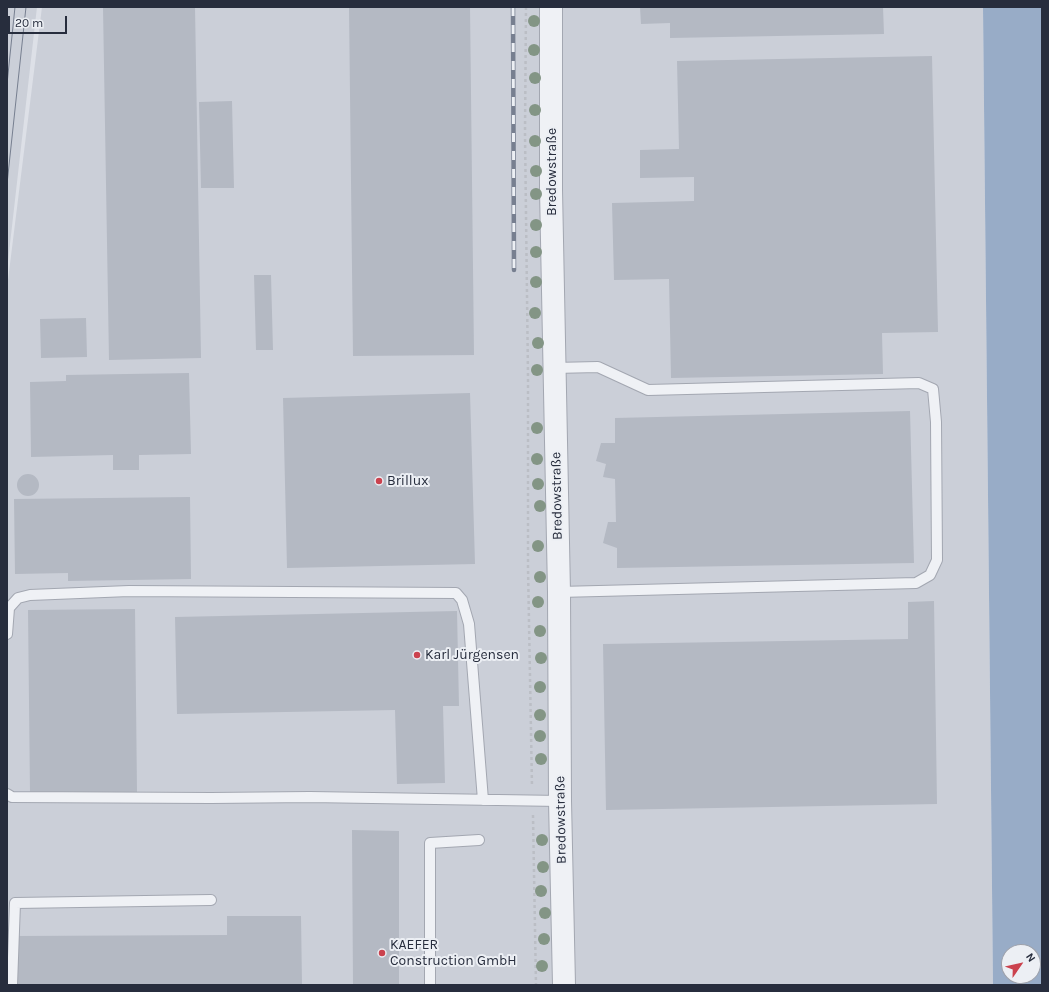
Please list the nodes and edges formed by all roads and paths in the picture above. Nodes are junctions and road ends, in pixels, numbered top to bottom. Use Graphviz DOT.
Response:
graph roads {
  1 [pos="526,7"];
  2 [pos="551,7"];
  3 [pos="554,368"];
  4 [pos="559,592"];
  5 [pos="7,634"];
  6 [pos="7,794"];
  7 [pos="483,800"];
  8 [pos="532,801"];
  9 [pos="560,801"];
  10 [pos="479,840"];
  11 [pos="211,900"];
  12 [pos="12,985"];
  13 [pos="430,985"];
  14 [pos="536,985"];
  15 [pos="564,985"];
  1 -- 8 [label="path"];
  2 -- 3 [label="street, Bredowstraße"];
  3 -- 4 [label="street, Bredowstraße"];
  3 -- 4 [label="lane"];
  4 -- 9 [label="street, Bredowstraße"];
  5 -- 7 [label="lane"];
  6 -- 7 [label="lane"];
  7 -- 8 [label="lane"];
  8 -- 9 [label="lane"];
  8 -- 14 [label="path"];
  9 -- 15 [label="street, Bredowstraße"];
  10 -- 13 [label="lane"];
  11 -- 12 [label="lane"];
}
